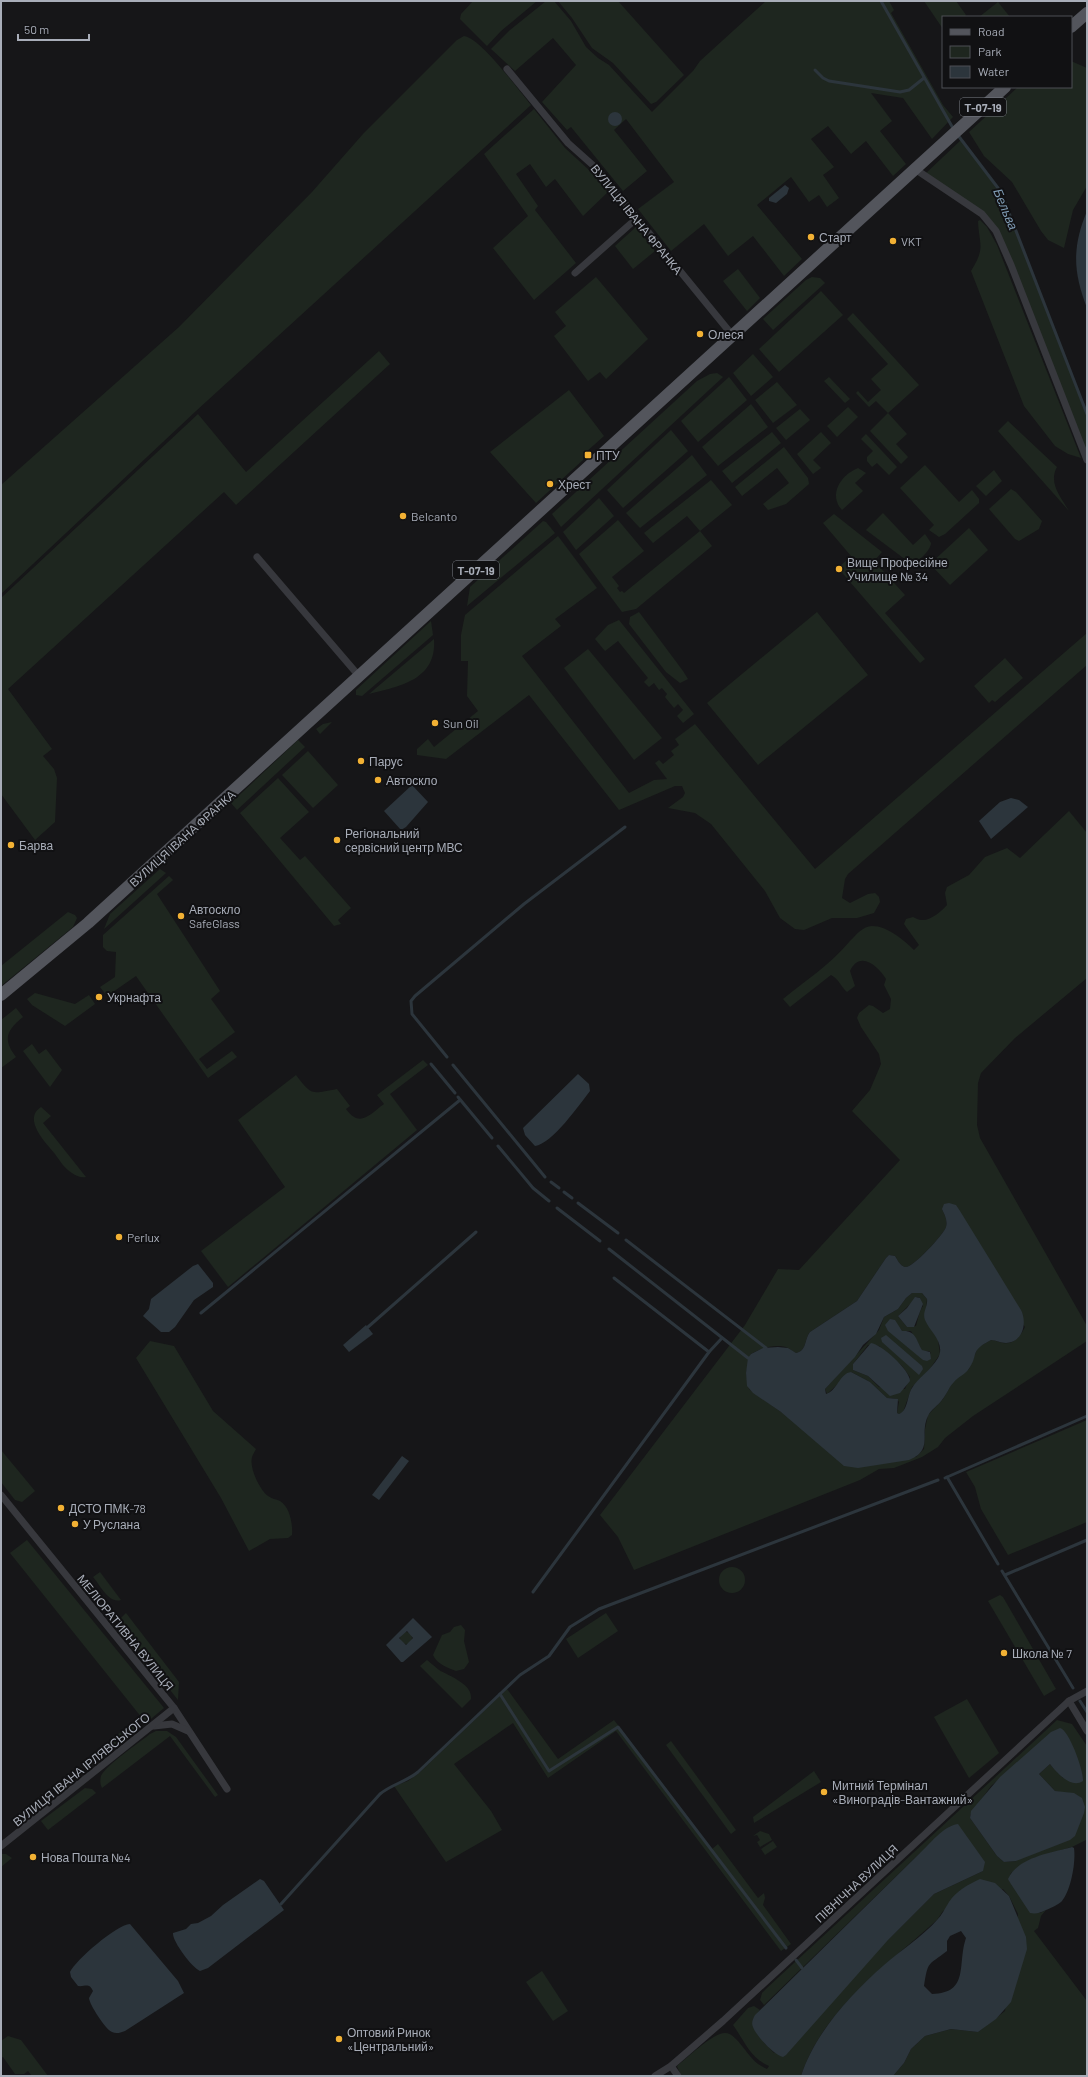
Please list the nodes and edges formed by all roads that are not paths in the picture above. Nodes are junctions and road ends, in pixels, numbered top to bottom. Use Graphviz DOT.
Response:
graph roads {
  1 [pos="1087,13"];
  2 [pos="1072,26"];
  3 [pos="507,69"];
  4 [pos="1005,88"];
  5 [pos="915,169"];
  6 [pos="637,218"];
  7 [pos="574,273"];
  8 [pos="733,336"];
  9 [pos="1087,460"];
  10 [pos="257,557"];
  11 [pos="359,676"];
  12 [pos="1,995"];
  13 [pos="1,1495"];
  14 [pos="1087,1691"];
  15 [pos="1069,1701"];
  16 [pos="174,1708"];
  17 [pos="152,1726"];
  18 [pos="1087,1731"];
  19 [pos="190,1732"];
  20 [pos="227,1789"];
  21 [pos="1,1846"];
  22 [pos="671,2066"];
  23 [pos="655,2076"];
  24 [pos="678,2076"];
  1 -- 2 [label="main road"];
  3 -- 6 [label="street, ВУЛИЦЯ ІВАНА ФРАНКА"];
  4 -- 5 [label="main road, ВУЛИЦЯ ІВАНА ФРАНКА / Т-07-19"];
  5 -- 8 [label="main road, ВУЛИЦЯ ІВАНА ФРАНКА / Т-07-19"];
  5 -- 9 [label="street"];
  6 -- 7 [label="street"];
  6 -- 8 [label="street, ВУЛИЦЯ ІВАНА ФРАНКА"];
  8 -- 11 [label="main road, ВУЛИЦЯ ІВАНА ФРАНКА / Т-07-19"];
  10 -- 11 [label="street"];
  11 -- 12 [label="main road, ВУЛИЦЯ ІВАНА ФРАНКА / Т-07-19"];
  13 -- 16 [label="street, МЕЛІОРАТИВНА ВУЛИЦЯ"];
  14 -- 15 [label="street, ПІВНІЧНА ВУЛИЦЯ"];
  15 -- 18 [label="street"];
  15 -- 22 [label="street, ПІВНІЧНА ВУЛИЦЯ"];
  16 -- 17 [label="street, ВУЛИЦЯ ІВАНА ІРЛЯВСЬКОГО"];
  16 -- 19 [label="street, МЕЛІОРАТИВНА ВУЛИЦЯ"];
  17 -- 19 [label="street"];
  17 -- 21 [label="street, ВУЛИЦЯ ІВАНА ІРЛЯВСЬКОГО"];
  19 -- 20 [label="street, МЕЛІОРАТИВНА ВУЛИЦЯ"];
  22 -- 23 [label="street, ПІВНІЧНА ВУЛИЦЯ"];
  22 -- 24 [label="street"];
}
